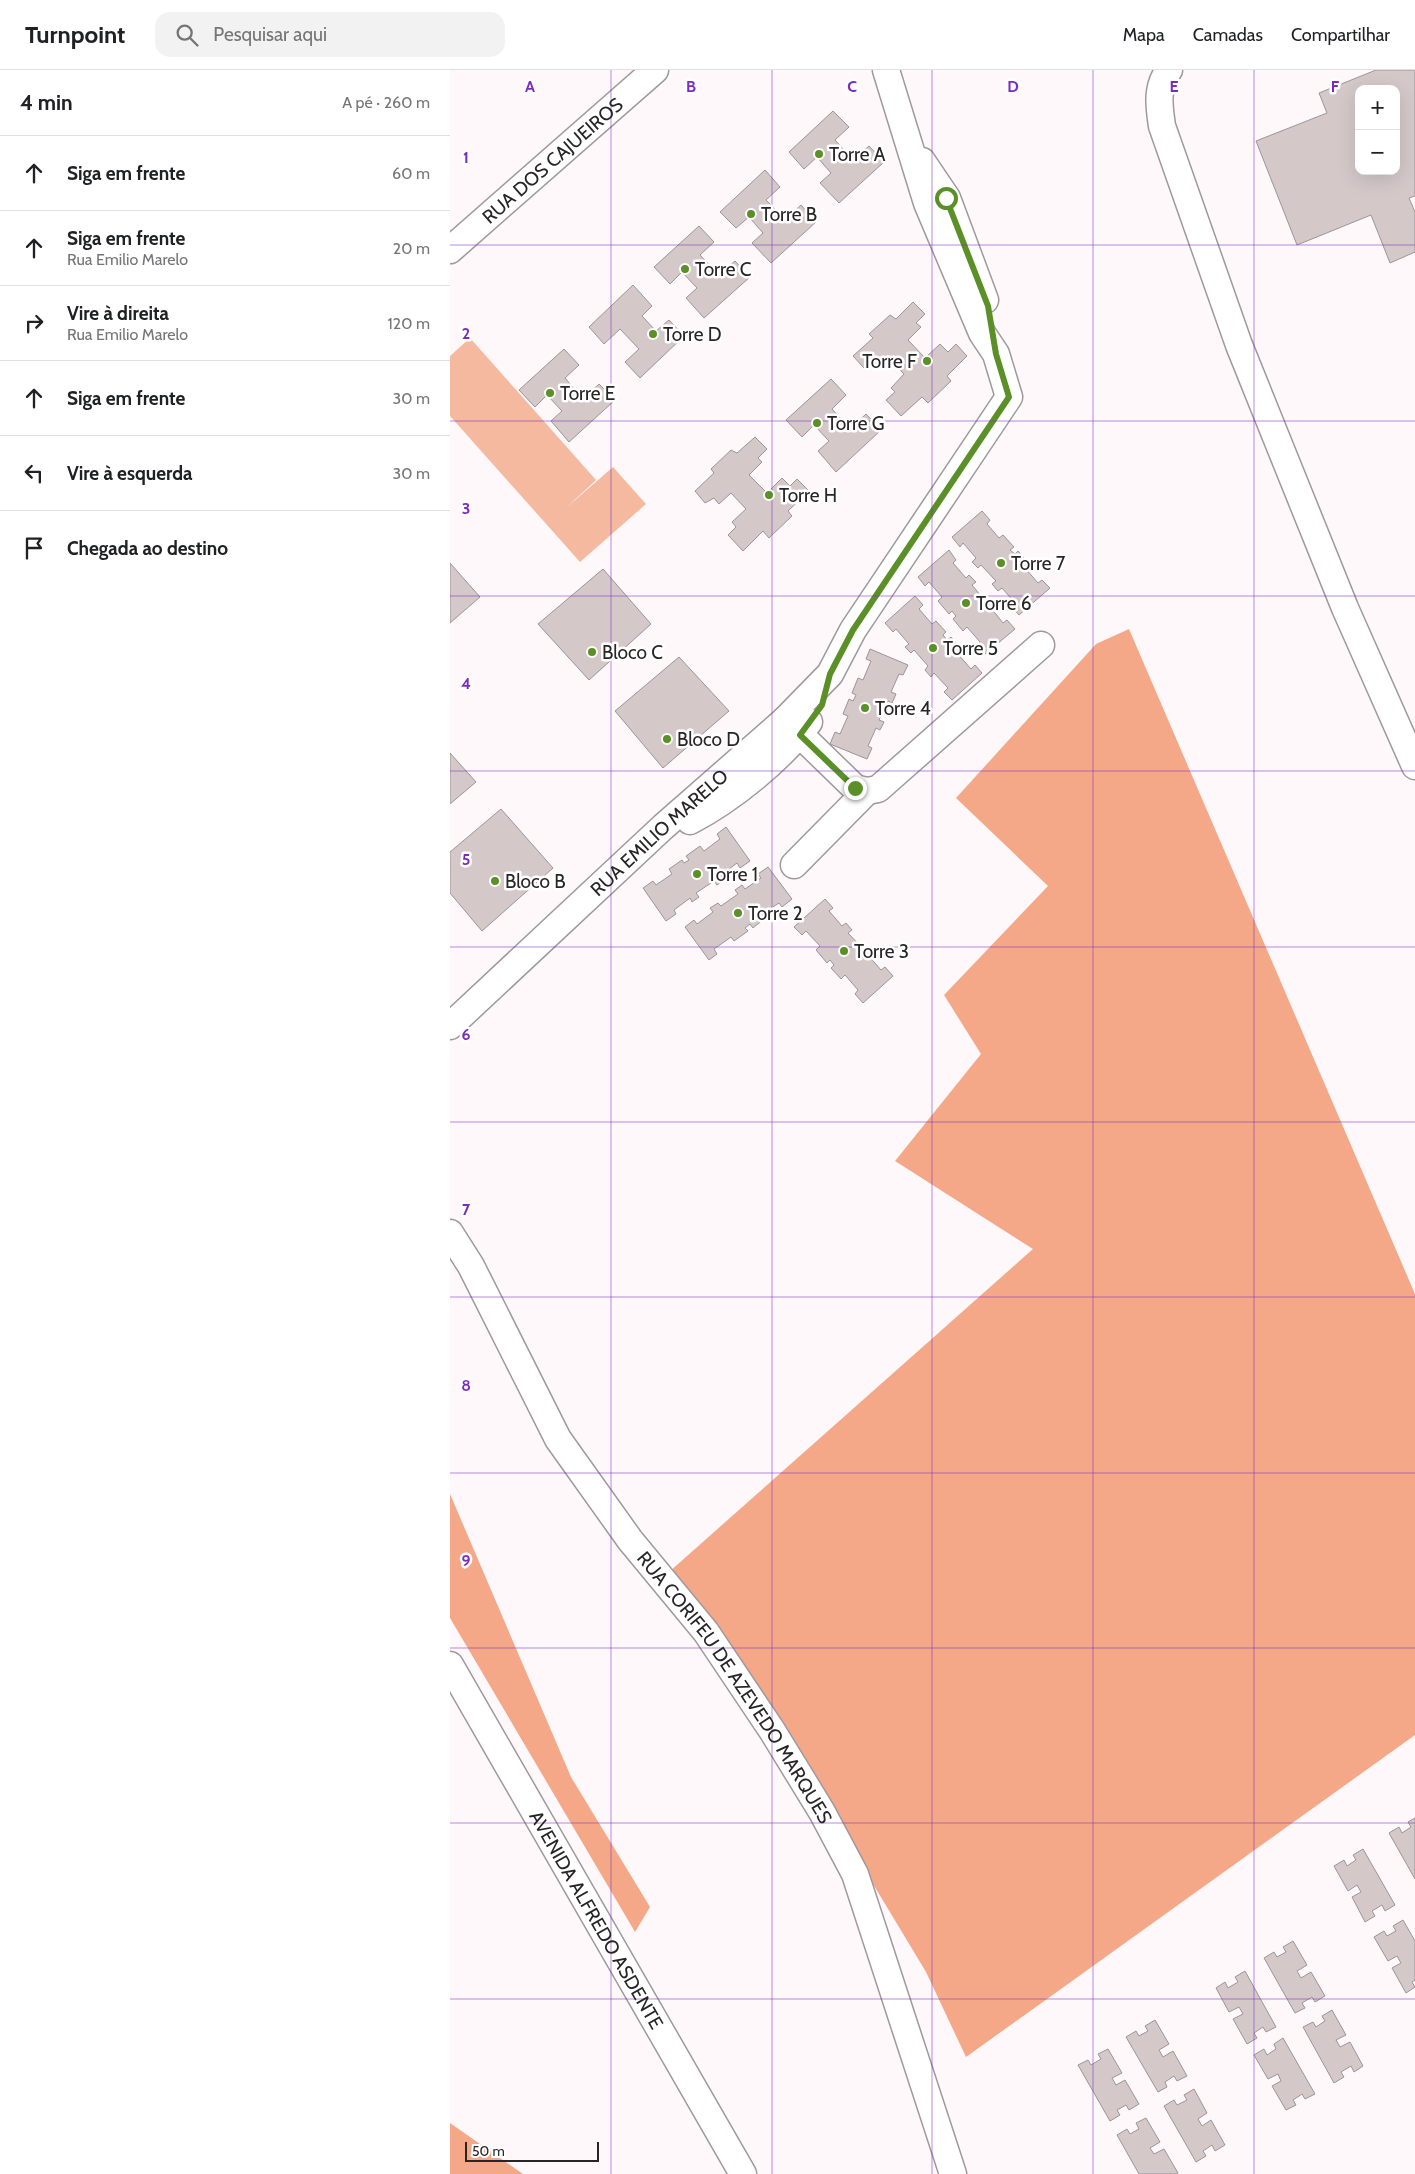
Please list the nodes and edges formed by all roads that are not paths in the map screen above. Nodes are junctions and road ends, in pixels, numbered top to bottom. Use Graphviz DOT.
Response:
graph roads {
  1 [pos="655,70"];
  2 [pos="886,70"];
  3 [pos="1169,70"];
  4 [pos="453,243"];
  5 [pos="1041,645"];
  6 [pos="792,727"];
  7 [pos="1415,766"];
  8 [pos="867,791"];
  9 [pos="794,865"];
  10 [pos="450,1026"];
  11 [pos="450,1233"];
  12 [pos="450,1665"];
  13 [pos="743,2174"];
  14 [pos="953,2174"];
  1 -- 4 [label="street, RUA DOS CAJUEIROS"];
  2 -- 6 [label="street, RUA EMILIO MARELO"];
  3 -- 7 [label="street"];
  5 -- 8 [label="street"];
  6 -- 8 [label="street"];
  6 -- 10 [label="street, RUA EMILIO MARELO"];
  8 -- 9 [label="street"];
  11 -- 14 [label="street, RUA CORIFEU DE AZEVEDO MARQUES"];
  12 -- 13 [label="street, AVENIDA ALFREDO ASDENTE"];
}
